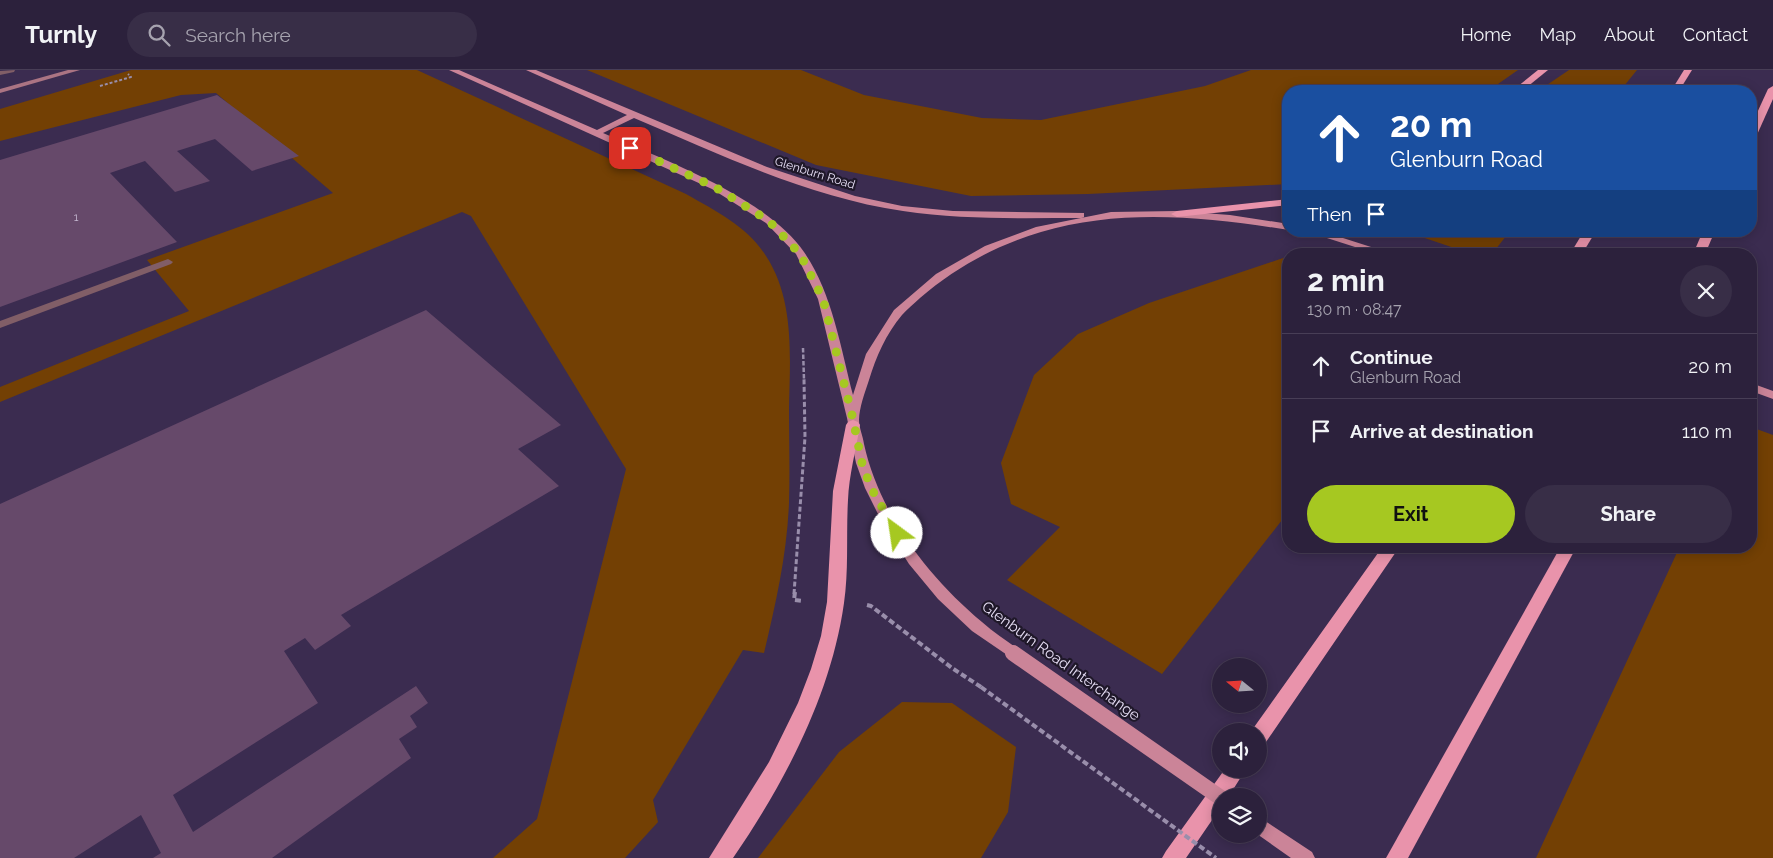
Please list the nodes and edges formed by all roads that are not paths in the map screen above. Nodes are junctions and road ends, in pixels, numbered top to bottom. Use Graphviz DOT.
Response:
graph roads {
  1 [pos="10,70"];
  2 [pos="76,70"];
  3 [pos="453,70"];
  4 [pos="530,70"];
  5 [pos="1544,70"];
  6 [pos="1688,70"];
  7 [pos="0,73"];
  8 [pos="1524,85"];
  9 [pos="1679,85"];
  10 [pos="1773,89"];
  11 [pos="0,91"];
  12 [pos="634,115"];
  13 [pos="1757,125"];
  14 [pos="596,133"];
  15 [pos="1282,203"];
  16 [pos="1177,214"];
  17 [pos="1111,215"];
  18 [pos="1282,226"];
  19 [pos="1331,237"];
  20 [pos="1586,237"];
  21 [pos="1369,248"];
  22 [pos="1580,248"];
  23 [pos="168,262"];
  24 [pos="0,325"];
  25 [pos="1757,389"];
  26 [pos="1773,395"];
  27 [pos="853,422"];
  28 [pos="1387,553"];
  29 [pos="1565,553"];
  30 [pos="1267,725"];
  31 [pos="1230,778"];
  32 [pos="1212,792"];
  33 [pos="1267,831"];
  34 [pos="720,858"];
  35 [pos="1173,858"];
  36 [pos="1306,858"];
  37 [pos="1397,858"];
  1 -- 7 [label="lane"];
  2 -- 11 [label="street"];
  3 -- 14 [label="main road"];
  4 -- 12 [label="main road, Glenburn Road"];
  5 -- 8 [label="highway"];
  6 -- 9 [label="highway"];
  10 -- 13 [label="highway"];
  12 -- 14 [label="main road"];
  12 -- 17 [label="main road, Glenburn Road"];
  14 -- 27 [label="main road"];
  15 -- 16 [label="highway"];
  16 -- 17 [label="main road, Glenburn Road Interchange"];
  16 -- 18 [label="main road, Glenburn Road Interchange"];
  17 -- 27 [label="main road, Glenburn Road Interchange"];
  19 -- 21 [label="main road"];
  20 -- 22 [label="highway"];
  23 -- 24 [label="lane"];
  25 -- 26 [label="main road"];
  27 -- 32 [label="main road, Glenburn Road Interchange, bridge"];
  27 -- 34 [label="highway"];
  28 -- 30 [label="highway"];
  29 -- 37 [label="highway"];
  31 -- 35 [label="highway"];
  33 -- 36 [label="main road"];
}
